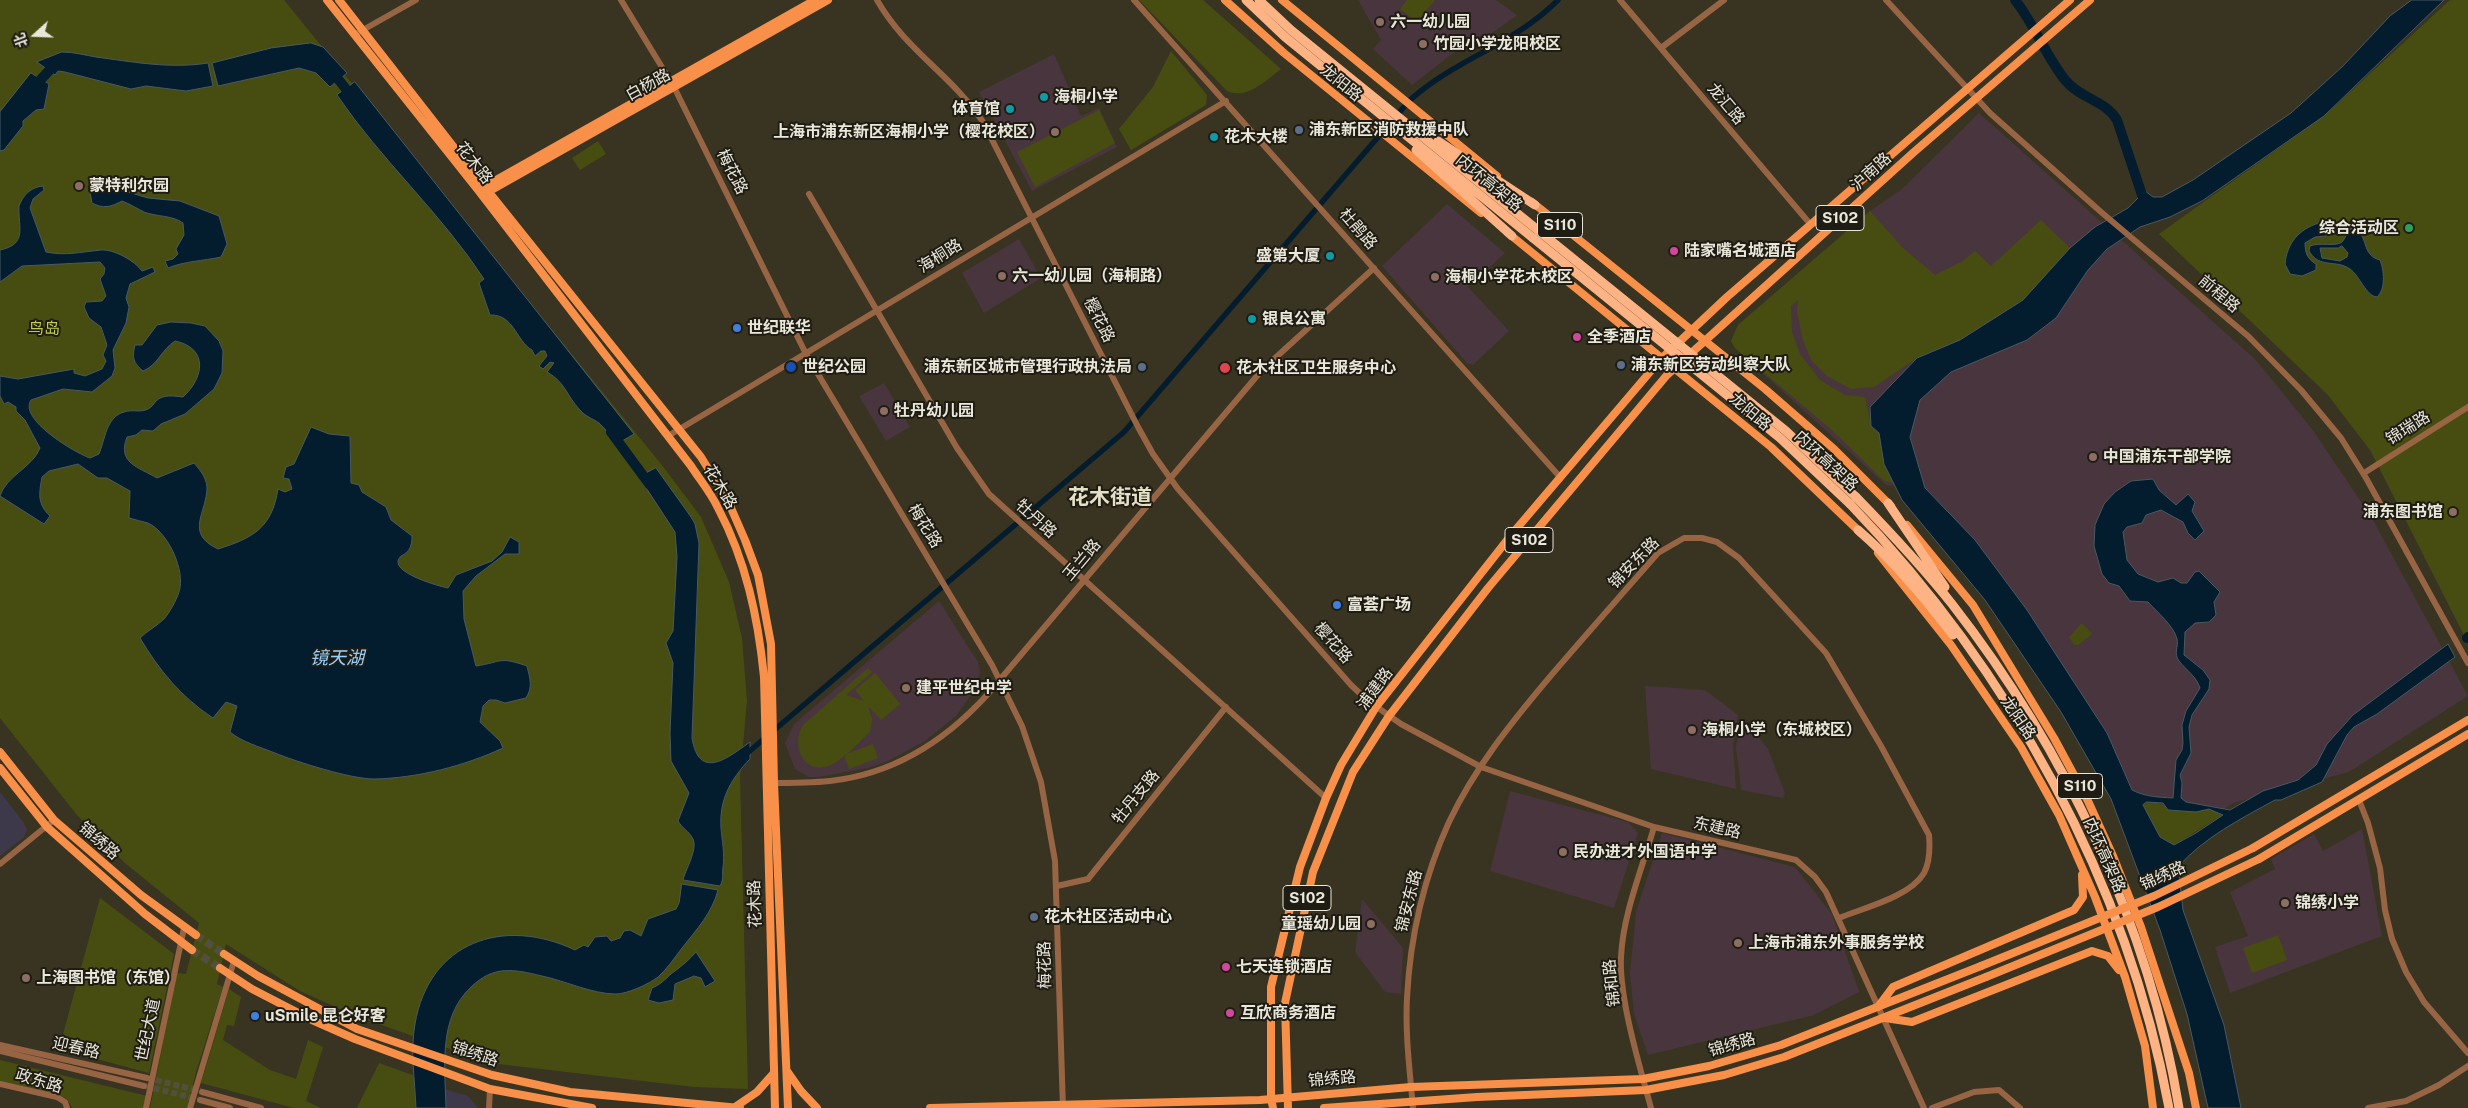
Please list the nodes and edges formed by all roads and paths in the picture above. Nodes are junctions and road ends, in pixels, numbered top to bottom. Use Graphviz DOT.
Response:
graph roads {
  1 [pos="326,0"];
  2 [pos="339,0"];
  3 [pos="416,0"];
  4 [pos="621,0"];
  5 [pos="815,0"];
  6 [pos="828,0"];
  7 [pos="877,0"];
  8 [pos="1134,0"];
  9 [pos="1225,0"];
  10 [pos="1246,0"];
  11 [pos="1258,0"];
  12 [pos="1282,0"];
  13 [pos="1620,0"];
  14 [pos="1724,0"];
  15 [pos="1886,0"];
  16 [pos="2070,0"];
  17 [pos="2090,0"];
  18 [pos="363,30"];
  19 [pos="354,35"];
  20 [pos="1661,48"];
  21 [pos="672,84"];
  22 [pos="1968,88"];
  23 [pos="1976,99"];
  24 [pos="1226,101"];
  25 [pos="1386,112"];
  26 [pos="1404,127"];
  27 [pos="483,190"];
  28 [pos="808,194"];
  29 [pos="1536,205"];
  30 [pos="1032,218"];
  31 [pos="1811,226"];
  32 [pos="1512,236"];
  33 [pos="1374,268"];
  34 [pos="876,312"];
  35 [pos="1691,330"];
  36 [pos="1704,340"];
  37 [pos="806,354"];
  38 [pos="1661,359"];
  39 [pos="1674,368"];
  40 [pos="2468,407"];
  41 [pos="679,430"];
  42 [pos="668,436"];
  43 [pos="2364,473"];
  44 [pos="1560,477"];
  45 [pos="1170,478"];
  46 [pos="1853,500"];
  47 [pos="1888,502"];
  48 [pos="1858,530"];
  49 [pos="1084,580"];
  50 [pos="1976,636"];
  51 [pos="2468,663"];
  52 [pos="1000,680"];
  53 [pos="1226,707"];
  54 [pos="1376,707"];
  55 [pos="1388,716"];
  56 [pos="2018,720"];
  57 [pos="2468,720"];
  58 [pos="2468,734"];
  59 [pos="0,752"];
  60 [pos="1481,767"];
  61 [pos="0,768"];
  62 [pos="770,783"];
  63 [pos="1326,798"];
  64 [pos="2359,800"];
  65 [pos="54,820"];
  66 [pos="47,827"];
  67 [pos="1654,827"];
  68 [pos="2065,828"];
  69 [pos="0,864"];
  70 [pos="1057,886"];
  71 [pos="1839,918"];
  72 [pos="184,928"];
  73 [pos="196,935"];
  74 [pos="180,943"];
  75 [pos="192,950"];
  76 [pos="224,954"];
  77 [pos="234,962"];
  78 [pos="220,968"];
  79 [pos="230,974"];
  80 [pos="2124,977"];
  81 [pos="1878,1007"];
  82 [pos="1883,1018"];
  83 [pos="0,1045"];
  84 [pos="0,1051"];
  85 [pos="2468,1053"];
  86 [pos="2468,1066"];
  87 [pos="786,1070"];
  88 [pos="774,1073"];
  89 [pos="147,1078"];
  90 [pos="1643,1079"];
  91 [pos="0,1084"];
  92 [pos="144,1086"];
  93 [pos="1411,1087"];
  94 [pos="490,1090"];
  95 [pos="1646,1090"];
  96 [pos="202,1092"];
  97 [pos="1287,1097"];
  98 [pos="1271,1098"];
  99 [pos="200,1100"];
  100 [pos="1413,1105"];
  101 [pos="1063,1106"];
  102 [pos="67,1108"];
  103 [pos="146,1108"];
  104 [pos="190,1108"];
  105 [pos="230,1108"];
  106 [pos="261,1108"];
  107 [pos="489,1108"];
  108 [pos="592,1108"];
  109 [pos="735,1108"];
  110 [pos="740,1108"];
  111 [pos="775,1108"];
  112 [pos="788,1108"];
  113 [pos="817,1108"];
  114 [pos="930,1108"];
  115 [pos="1273,1108"];
  116 [pos="1288,1108"];
  117 [pos="1324,1108"];
  118 [pos="1651,1108"];
  119 [pos="1924,1108"];
  120 [pos="1932,1108"];
  121 [pos="2020,1108"];
  122 [pos="2153,1108"];
  123 [pos="2168,1108"];
  124 [pos="2181,1108"];
  125 [pos="2196,1108"];
  126 [pos="2368,1108"];
  1 -- 19 [label="main road, 花木路"];
  2 -- 18 [label="main road, 花木路"];
  3 -- 18 [label="street"];
  4 -- 21 [label="street, 梅花路"];
  5 -- 21 [label="main road, 白杨路"];
  6 -- 21 [label="main road, 白杨路"];
  7 -- 30 [label="street, 樱花路"];
  8 -- 24 [label="street, 杜鹃路"];
  9 -- 32 [label="main road, 龙阳路 / S110"];
  10 -- 25 [label="highway, 内环高架路"];
  11 -- 25 [label="highway, 内环高架路"];
  12 -- 29 [label="main road, 龙阳路 / S110"];
  13 -- 20 [label="street, 龙汇路"];
  14 -- 20 [label="street"];
  15 -- 22 [label="street, 前程路"];
  16 -- 22 [label="main road, 沪南路 / S102"];
  17 -- 23 [label="main road, 沪南路 / S102"];
  18 -- 19 [label="street"];
  18 -- 27 [label="main road, 花木路"];
  19 -- 27 [label="main road, 花木路"];
  20 -- 31 [label="street, 龙汇路"];
  21 -- 27 [label="main road, 白杨路"];
  21 -- 37 [label="street, 梅花路"];
  22 -- 23 [label="street, 前程路"];
  22 -- 31 [label="main road, 沪南路 / S102"];
  23 -- 36 [label="main road, 沪南路 / S102"];
  23 -- 43 [label="street, 前程路"];
  24 -- 30 [label="street, 海桐路"];
  24 -- 33 [label="street, 杜鹃路"];
  25 -- 26 [label="highway, 内环高架路"];
  25 -- 26 [label="highway"];
  26 -- 29 [label="highway"];
  26 -- 32 [label="highway"];
  26 -- 46 [label="highway, 内环高架路, bridge"];
  27 -- 41 [label="main road, 花木路"];
  27 -- 42 [label="main road, 花木路"];
  28 -- 34 [label="street, 牡丹路"];
  29 -- 35 [label="main road, 龙阳路 / S110"];
  30 -- 34 [label="street, 海桐路"];
  30 -- 45 [label="street, 樱花路"];
  31 -- 35 [label="main road, 沪南路 / S102"];
  32 -- 38 [label="main road, 龙阳路 / S110"];
  33 -- 44 [label="street, 杜鹃路"];
  33 -- 45 [label="street, 玉兰路"];
  34 -- 37 [label="street, 海桐路"];
  34 -- 49 [label="street, 牡丹路"];
  35 -- 36 [label="main road, 龙阳路 / S110"];
  35 -- 38 [label="main road, 沪南路 / S102"];
  36 -- 39 [label="main road, 沪南路 / S102"];
  36 -- 47 [label="main road, 龙阳路 / S110"];
  37 -- 41 [label="street, 海桐路"];
  37 -- 52 [label="street, 梅花路"];
  38 -- 39 [label="main road, 龙阳路 / S110"];
  38 -- 44 [label="main road, 浦建路 / S102"];
  39 -- 48 [label="main road, 龙阳路 / S110"];
  39 -- 55 [label="main road, 浦建路 / S102"];
  40 -- 43 [label="street, 锦瑞路"];
  41 -- 42 [label="street, 海桐路"];
  41 -- 62 [label="main road, 花木路"];
  42 -- 62 [label="main road, 花木路"];
  43 -- 51 [label="street, 前程路"];
  44 -- 54 [label="main road, 浦建路 / S102"];
  45 -- 49 [label="street, 玉兰路"];
  45 -- 54 [label="street, 樱花路"];
  46 -- 50 [label="highway, 内环高架路"];
  46 -- 56 [label="highway, 内环高架路"];
  47 -- 50 [label="highway"];
  47 -- 125 [label="main road, 龙阳路 / S110"];
  48 -- 56 [label="highway"];
  48 -- 68 [label="main road, 龙阳路 / S110"];
  49 -- 52 [label="street, 玉兰路"];
  49 -- 53 [label="street, 牡丹路"];
  50 -- 124 [label="highway, 内环高架路"];
  52 -- 62 [label="street, 玉兰路"];
  52 -- 70 [label="street, 梅花路"];
  53 -- 63 [label="street, 牡丹路"];
  53 -- 70 [label="street, 牡丹支路"];
  54 -- 55 [label="street, 东建路"];
  54 -- 63 [label="main road, 浦建路 / S102"];
  55 -- 60 [label="street, 东建路"];
  55 -- 97 [label="main road, 浦建路 / S102"];
  56 -- 123 [label="highway, 内环高架路"];
  57 -- 81 [label="main road, 锦绣路, bridge"];
  58 -- 64 [label="main road, 锦绣路"];
  59 -- 65 [label="main road, 锦绣路"];
  60 -- 67 [label="street, 东建路"];
  60 -- 71 [label="street, 锦安东路"];
  60 -- 93 [label="street, 锦安东路"];
  61 -- 66 [label="main road, 锦绣路"];
  62 -- 87 [label="main road, 花木路"];
  62 -- 88 [label="main road, 花木路"];
  63 -- 98 [label="main road, 浦建路 / S102"];
  64 -- 82 [label="main road, 锦绣路, bridge"];
  64 -- 85 [label="street"];
  65 -- 66 [label="street"];
  65 -- 72 [label="main road, 锦绣路"];
  66 -- 69 [label="street"];
  66 -- 74 [label="main road, 锦绣路"];
  67 -- 71 [label="street, 东建路"];
  67 -- 90 [label="street, 锦和路"];
  68 -- 80 [label="main road, 龙阳路 / S110"];
  68 -- 81 [label="main road"];
  70 -- 101 [label="street, 梅花路"];
  71 -- 81 [label="street, 东建路"];
  72 -- 73 [label="main road, 锦绣路"];
  72 -- 74 [label="street, 世纪大道"];
  74 -- 75 [label="main road, 锦绣路"];
  74 -- 103 [label="street, 世纪大道"];
  76 -- 77 [label="main road, 锦绣路"];
  77 -- 79 [label="street"];
  77 -- 109 [label="main road, 锦绣路"];
  78 -- 79 [label="main road, 锦绣路"];
  79 -- 94 [label="main road, 锦绣路"];
  79 -- 104 [label="street"];
  80 -- 82 [label="main road"];
  80 -- 122 [label="main road, 龙阳路 / S110"];
  81 -- 82 [label="street, 东建路"];
  81 -- 90 [label="main road, 锦绣路"];
  82 -- 95 [label="main road, 锦绣路"];
  82 -- 119 [label="street, 东建路"];
  83 -- 89 [label="street, 迎春路"];
  84 -- 92 [label="street, 迎春路"];
  86 -- 126 [label="street"];
  87 -- 112 [label="main road, 花木路"];
  87 -- 113 [label="main road"];
  88 -- 109 [label="main road"];
  88 -- 111 [label="main road, 花木路"];
  90 -- 93 [label="main road, 锦绣路"];
  90 -- 95 [label="street, 锦和路"];
  91 -- 102 [label="street, 政东路"];
  93 -- 97 [label="main road, 锦绣路"];
  93 -- 100 [label="street, 锦安东路"];
  94 -- 107 [label="street"];
  94 -- 108 [label="main road, 锦绣路"];
  95 -- 100 [label="main road, 锦绣路"];
  95 -- 118 [label="street, 锦和路"];
  96 -- 106 [label="street"];
  97 -- 98 [label="main road, 锦绣路"];
  97 -- 116 [label="main road, 浦建路 / S102"];
  98 -- 101 [label="main road, 锦绣路"];
  98 -- 115 [label="main road, 浦建路 / S102"];
  99 -- 105 [label="street"];
  100 -- 117 [label="main road, 锦绣路"];
  101 -- 114 [label="main road, 锦绣路"];
  109 -- 110 [label="main road, 锦绣路"];
  120 -- 121 [label="street"];
}
